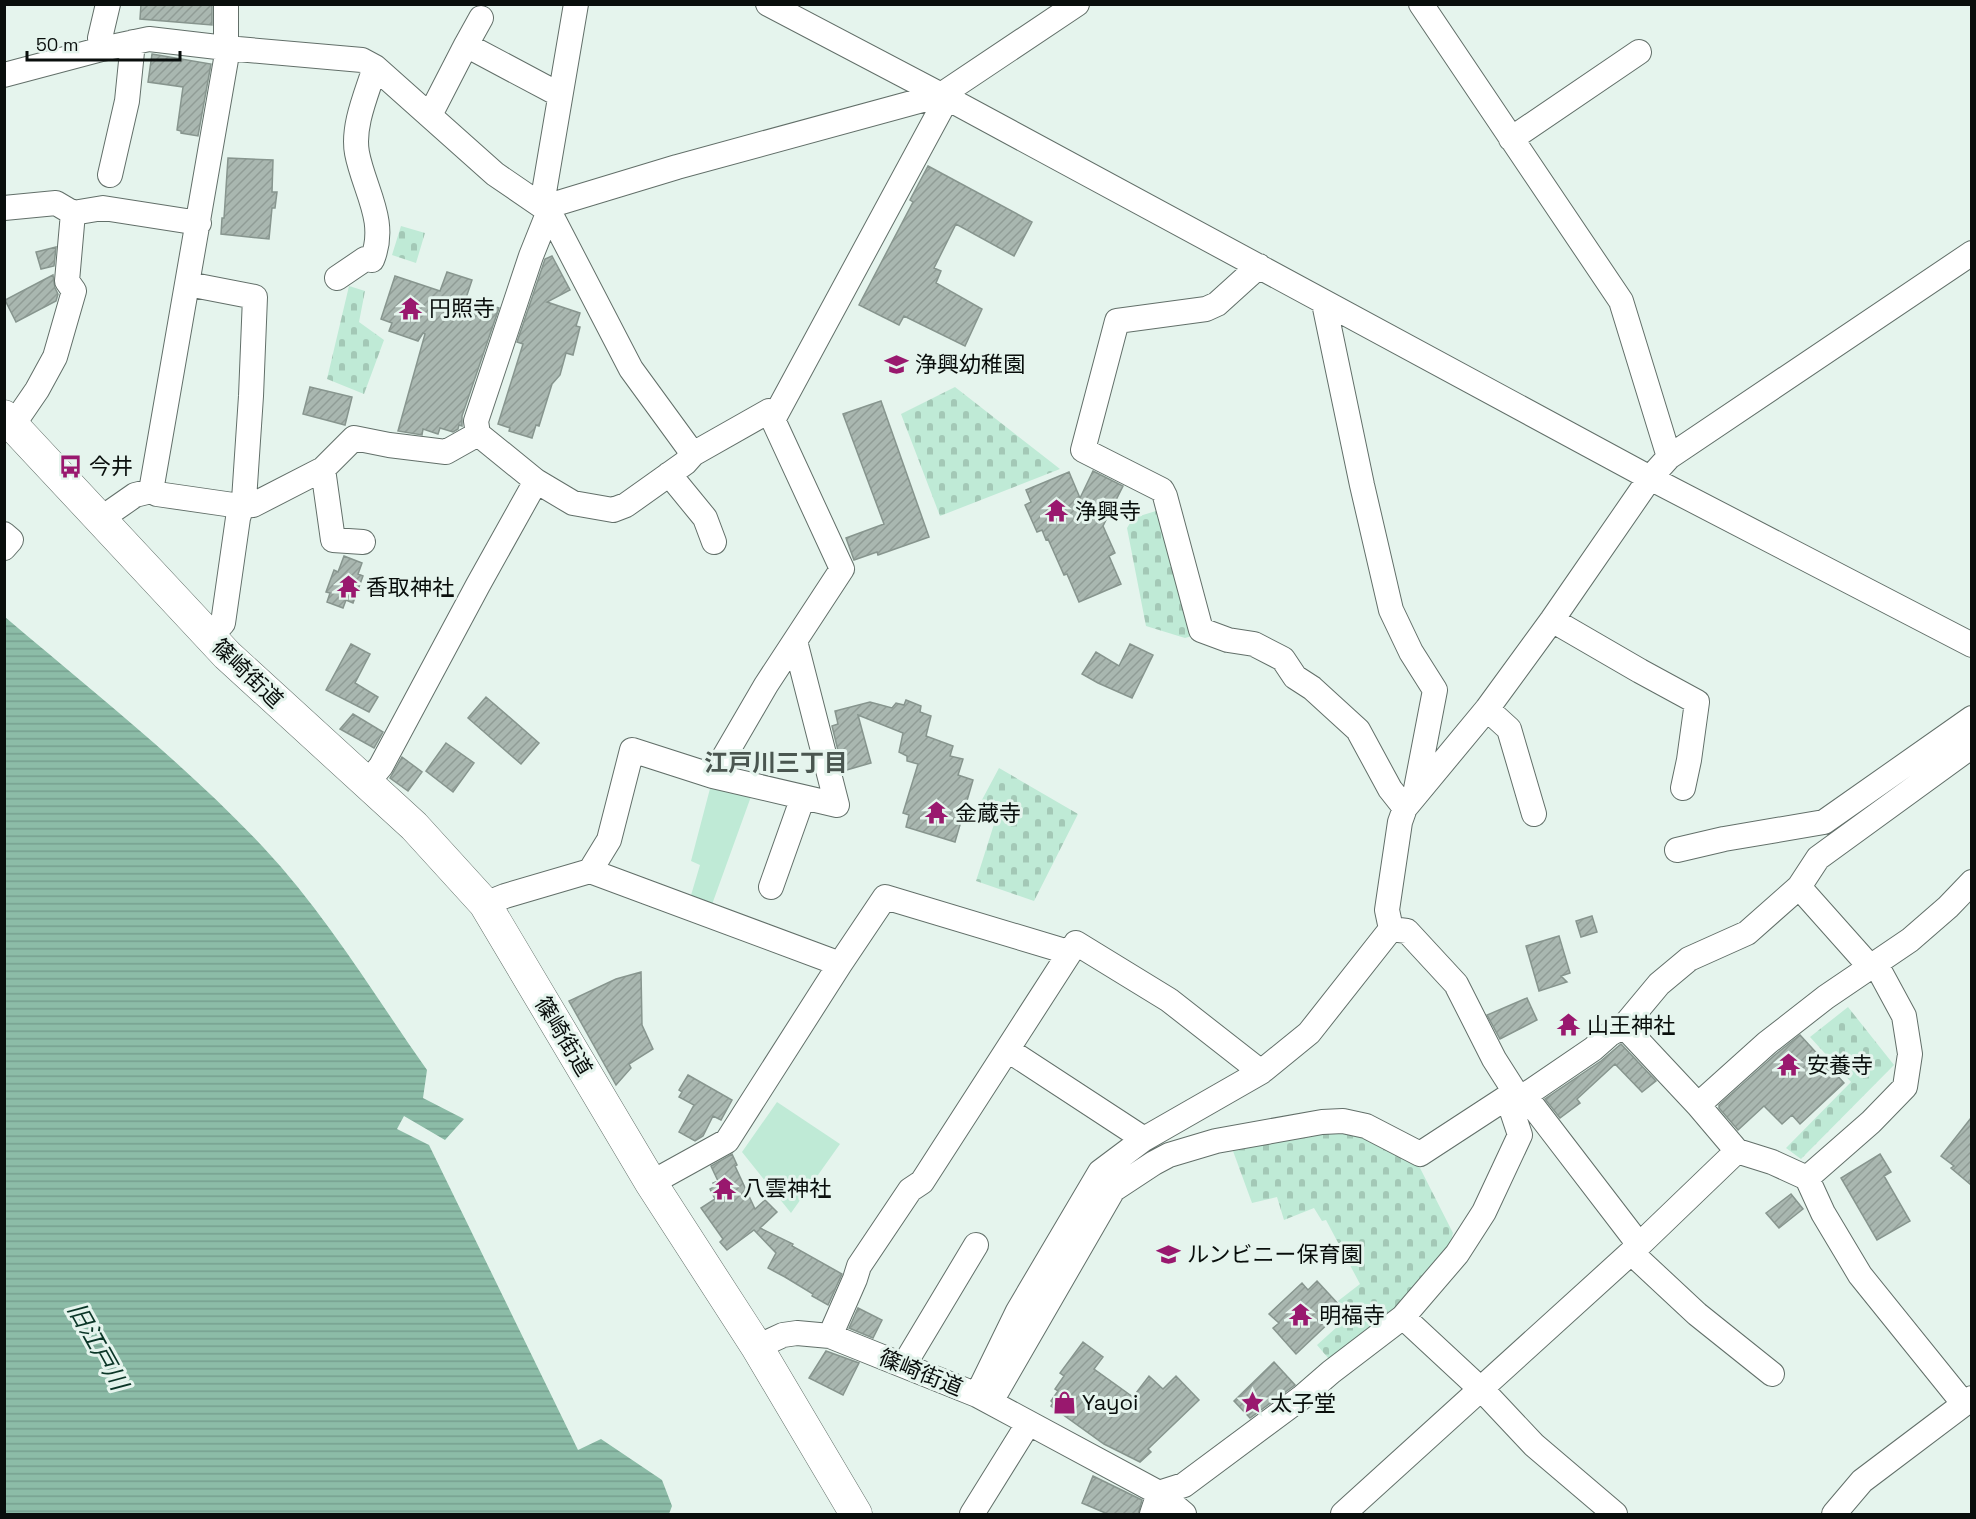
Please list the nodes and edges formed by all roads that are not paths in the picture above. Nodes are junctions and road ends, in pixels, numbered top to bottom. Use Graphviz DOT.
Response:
graph roads {
  1 [pos="108,4"];
  2 [pos="226,4"];
  3 [pos="576,4"];
  4 [pos="768,4"];
  5 [pos="1077,4"];
  6 [pos="1421,4"];
  7 [pos="481,18"];
  8 [pos="133,42"];
  9 [pos="466,45"];
  10 [pos="227,48"];
  11 [pos="102,49"];
  12 [pos="1639,52"];
  13 [pos="375,67"];
  14 [pos="4,75"];
  15 [pos="560,95"];
  16 [pos="944,96"];
  17 [pos="430,115"];
  18 [pos="1511,139"];
  19 [pos="110,175"];
  20 [pos="545,207"];
  21 [pos="4,208"];
  22 [pos="73,213"];
  23 [pos="199,223"];
  24 [pos="1971,253"];
  25 [pos="1259,266"];
  26 [pos="337,278"];
  27 [pos="188,284"];
  28 [pos="1324,303"];
  29 [pos="774,418"];
  30 [pos="9,420"];
  31 [pos="478,434"];
  32 [pos="693,454"];
  33 [pos="1669,457"];
  34 [pos="322,469"];
  35 [pos="669,474"];
  36 [pos="1650,478"];
  37 [pos="536,481"];
  38 [pos="152,491"];
  39 [pos="240,506"];
  40 [pos="102,518"];
  41 [pos="4,534"];
  42 [pos="363,542"];
  43 [pos="714,542"];
  44 [pos="4,548"];
  45 [pos="1552,620"];
  46 [pos="210,637"];
  47 [pos="795,641"];
  48 [pos="1971,645"];
  49 [pos="1487,709"];
  50 [pos="1971,718"];
  51 [pos="1971,746"];
  52 [pos="713,776"];
  53 [pos="368,783"];
  54 [pos="1683,788"];
  55 [pos="803,797"];
  56 [pos="1410,802"];
  57 [pos="1534,814"];
  58 [pos="1677,850"];
  59 [pos="590,871"];
  60 [pos="1971,882"];
  61 [pos="771,887"];
  62 [pos="1799,887"];
  63 [pos="485,904"];
  64 [pos="1391,929"];
  65 [pos="1068,952"];
  66 [pos="840,964"];
  67 [pos="1872,964"];
  68 [pos="1624,1026"];
  69 [pos="1008,1050"];
  70 [pos="1261,1072"];
  71 [pos="1518,1095"];
  72 [pos="1698,1105"];
  73 [pos="1144,1139"];
  74 [pos="1737,1151"];
  75 [pos="1807,1178"];
  76 [pos="651,1183"];
  77 [pos="976,1245"];
  78 [pos="1635,1249"];
  79 [pos="1403,1317"];
  80 [pos="830,1336"];
  81 [pos="757,1347"];
  82 [pos="904,1365"];
  83 [pos="1772,1374"];
  84 [pos="1480,1388"];
  85 [pos="987,1393"];
  86 [pos="1968,1401"];
  87 [pos="1028,1424"];
  88 [pos="1155,1504"];
  89 [pos="856,1515"];
  90 [pos="972,1515"];
  91 [pos="1184,1515"];
  92 [pos="1343,1515"];
  93 [pos="1615,1515"];
  94 [pos="1834,1515"];
  1 -- 11 [label="street"];
  2 -- 10 [label="street"];
  3 -- 15 [label="street"];
  4 -- 16 [label="street"];
  5 -- 16 [label="street"];
  6 -- 18 [label="street"];
  7 -- 9 [label="street"];
  8 -- 10 [label="street"];
  8 -- 11 [label="street"];
  8 -- 19 [label="street"];
  9 -- 15 [label="street"];
  9 -- 17 [label="street"];
  10 -- 13 [label="street"];
  10 -- 23 [label="street"];
  11 -- 14 [label="street"];
  12 -- 18 [label="street"];
  13 -- 17 [label="street"];
  13 -- 26 [label="street"];
  15 -- 20 [label="street"];
  16 -- 20 [label="street"];
  16 -- 25 [label="street"];
  16 -- 29 [label="street"];
  17 -- 20 [label="street"];
  18 -- 33 [label="street"];
  20 -- 31 [label="street"];
  20 -- 32 [label="street"];
  21 -- 22 [label="street"];
  22 -- 23 [label="street"];
  22 -- 30 [label="street"];
  23 -- 27 [label="street"];
  24 -- 33 [label="street"];
  25 -- 28 [label="street"];
  25 -- 56 [label="street"];
  27 -- 38 [label="street"];
  27 -- 39 [label="street"];
  28 -- 36 [label="street"];
  28 -- 56 [label="street"];
  29 -- 32 [label="street"];
  29 -- 47 [label="street"];
  30 -- 40 [label="main road, 篠崎街道"];
  31 -- 34 [label="street"];
  31 -- 37 [label="street"];
  32 -- 35 [label="street"];
  33 -- 36 [label="street"];
  34 -- 39 [label="street"];
  34 -- 42 [label="street"];
  35 -- 37 [label="street"];
  35 -- 43 [label="street"];
  36 -- 45 [label="street"];
  36 -- 48 [label="street"];
  37 -- 53 [label="street"];
  38 -- 39 [label="street"];
  38 -- 40 [label="street"];
  39 -- 46 [label="street"];
  40 -- 46 [label="main road, 篠崎街道"];
  41 -- 44 [label="street"];
  45 -- 49 [label="street"];
  45 -- 54 [label="street"];
  46 -- 53 [label="main road, 篠崎街道"];
  47 -- 52 [label="street"];
  47 -- 55 [label="street"];
  49 -- 56 [label="street"];
  49 -- 57 [label="street"];
  50 -- 58 [label="street"];
  51 -- 62 [label="street"];
  52 -- 55 [label="street"];
  52 -- 59 [label="street"];
  53 -- 63 [label="main road, 篠崎街道"];
  55 -- 61 [label="street"];
  56 -- 64 [label="street"];
  59 -- 63 [label="street"];
  59 -- 66 [label="street"];
  60 -- 67 [label="street"];
  62 -- 67 [label="street"];
  62 -- 68 [label="street"];
  63 -- 76 [label="main road, 篠崎街道"];
  64 -- 70 [label="street"];
  64 -- 71 [label="street"];
  65 -- 66 [label="street"];
  65 -- 69 [label="street"];
  65 -- 70 [label="street"];
  66 -- 76 [label="street"];
  67 -- 72 [label="street"];
  67 -- 75 [label="street"];
  68 -- 71 [label="street"];
  68 -- 72 [label="street"];
  69 -- 73 [label="street"];
  69 -- 80 [label="street"];
  70 -- 73 [label="street"];
  71 -- 78 [label="street"];
  71 -- 79 [label="street"];
  71 -- 85 [label="street"];
  72 -- 74 [label="street"];
  73 -- 85 [label="street"];
  74 -- 75 [label="street"];
  74 -- 78 [label="street"];
  75 -- 86 [label="street"];
  76 -- 81 [label="main road, 篠崎街道"];
  77 -- 82 [label="street"];
  78 -- 83 [label="street"];
  78 -- 84 [label="street"];
  79 -- 84 [label="street"];
  79 -- 88 [label="street"];
  80 -- 81 [label="street, 篠崎街道"];
  80 -- 82 [label="street, 篠崎街道"];
  81 -- 89 [label="main road"];
  82 -- 85 [label="street, 篠崎街道"];
  84 -- 92 [label="street"];
  84 -- 93 [label="street"];
  85 -- 87 [label="street, 篠崎街道"];
  86 -- 94 [label="street"];
  87 -- 88 [label="street, 篠崎街道"];
  87 -- 90 [label="street"];
  88 -- 91 [label="street, 篠崎街道"];
}
